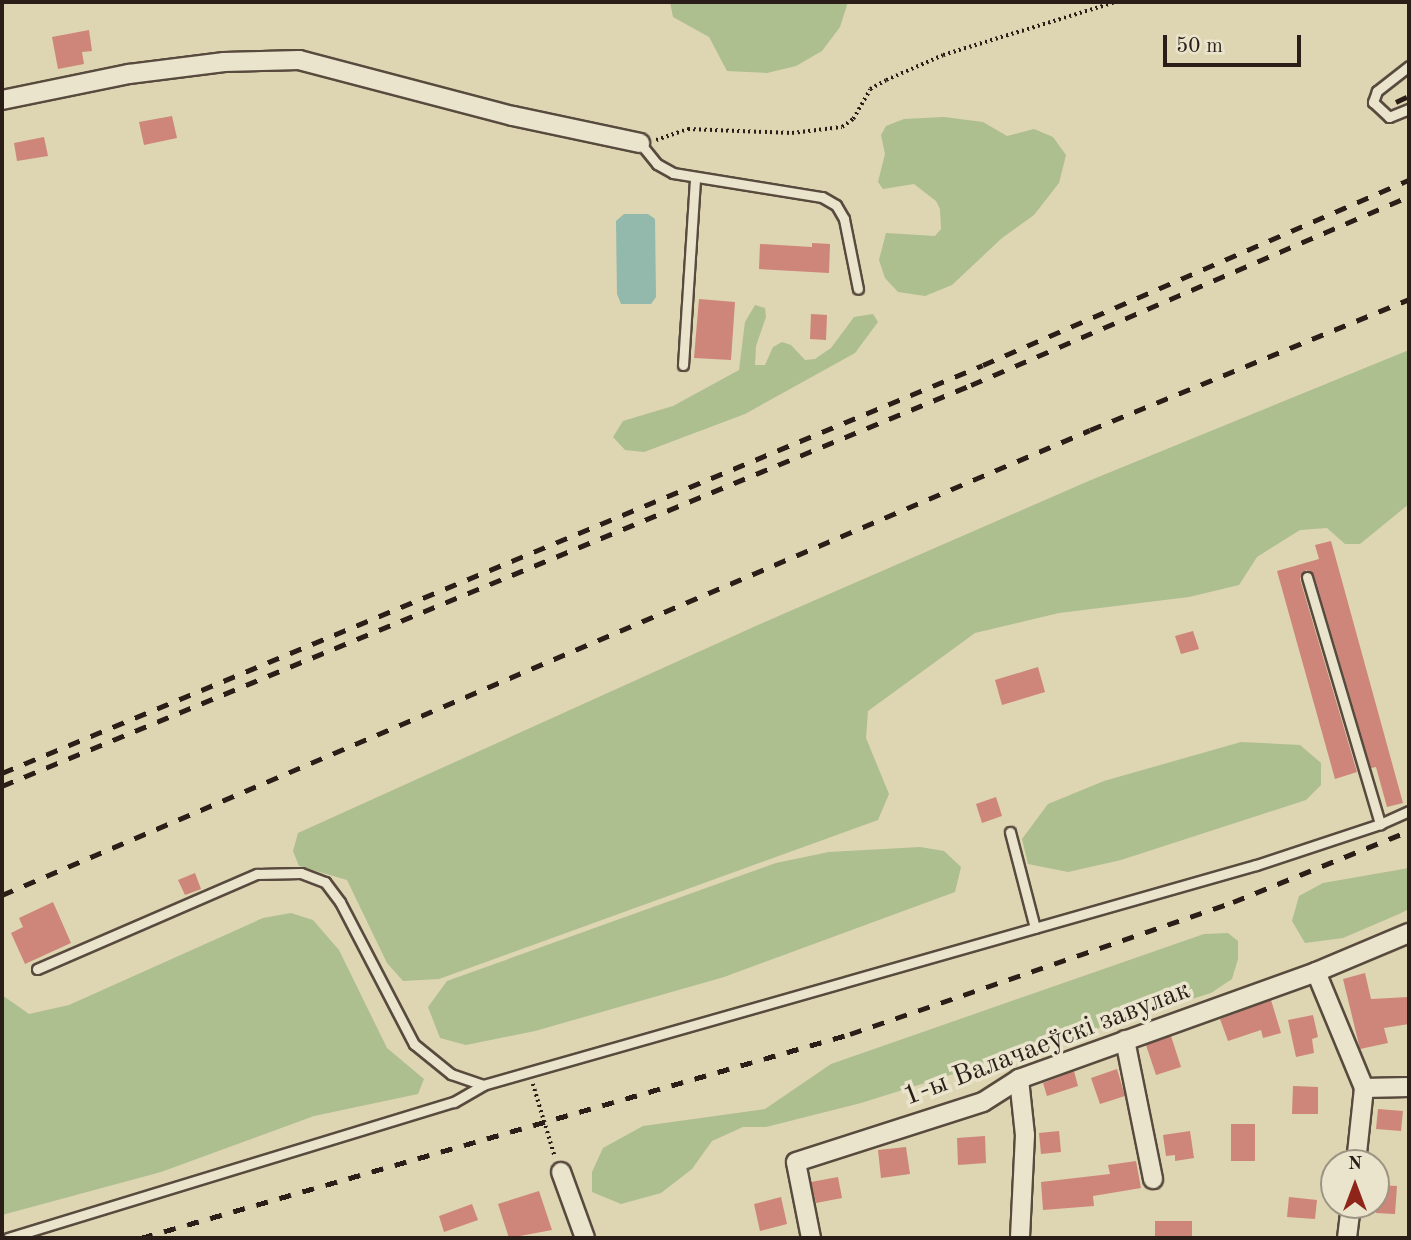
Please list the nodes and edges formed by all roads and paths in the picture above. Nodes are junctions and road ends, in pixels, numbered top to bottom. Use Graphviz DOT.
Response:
graph roads {
  1 [pos="1115,2"];
  2 [pos="1409,66"];
  3 [pos="2,100"];
  4 [pos="1409,109"];
  5 [pos="640,143"];
  6 [pos="695,177"];
  7 [pos="858,289"];
  8 [pos="683,365"];
  9 [pos="1307,577"];
  10 [pos="1409,811"];
  11 [pos="1380,824"];
  12 [pos="1010,832"];
  13 [pos="1035,928"];
  14 [pos="1409,933"];
  15 [pos="37,969"];
  16 [pos="1316,972"];
  17 [pos="1125,1040"];
  18 [pos="531,1075"];
  19 [pos="1019,1079"];
  20 [pos="483,1085"];
  21 [pos="1409,1087"];
  22 [pos="1364,1088"];
  23 [pos="1357,1149"];
  24 [pos="561,1172"];
  25 [pos="1153,1179"];
  26 [pos="1349,1219"];
  27 [pos="8,1238"];
  28 [pos="585,1238"];
  29 [pos="811,1238"];
  30 [pos="1020,1238"];
  31 [pos="1347,1238"];
  1 -- 5 [label="path"];
  2 -- 4 [label="lane"];
  3 -- 5 [label="street"];
  5 -- 6 [label="lane"];
  6 -- 7 [label="lane"];
  6 -- 8 [label="lane"];
  9 -- 11 [label="lane"];
  10 -- 11 [label="lane"];
  11 -- 13 [label="lane"];
  12 -- 13 [label="lane"];
  13 -- 18 [label="lane"];
  14 -- 16 [label="street, 1-ы Валачаеўскі завулак"];
  15 -- 20 [label="lane"];
  16 -- 17 [label="street, 1-ы Валачаеўскі завулак"];
  16 -- 22 [label="street"];
  17 -- 19 [label="street, 1-ы Валачаеўскі завулак"];
  17 -- 25 [label="street"];
  18 -- 20 [label="lane"];
  18 -- 24 [label="path"];
  19 -- 29 [label="street, 1-ы Валачаеўскі завулак"];
  19 -- 30 [label="street"];
  20 -- 27 [label="lane"];
  21 -- 22 [label="street"];
  22 -- 23 [label="street"];
  24 -- 28 [label="street"];
  26 -- 31 [label="street"];
}
